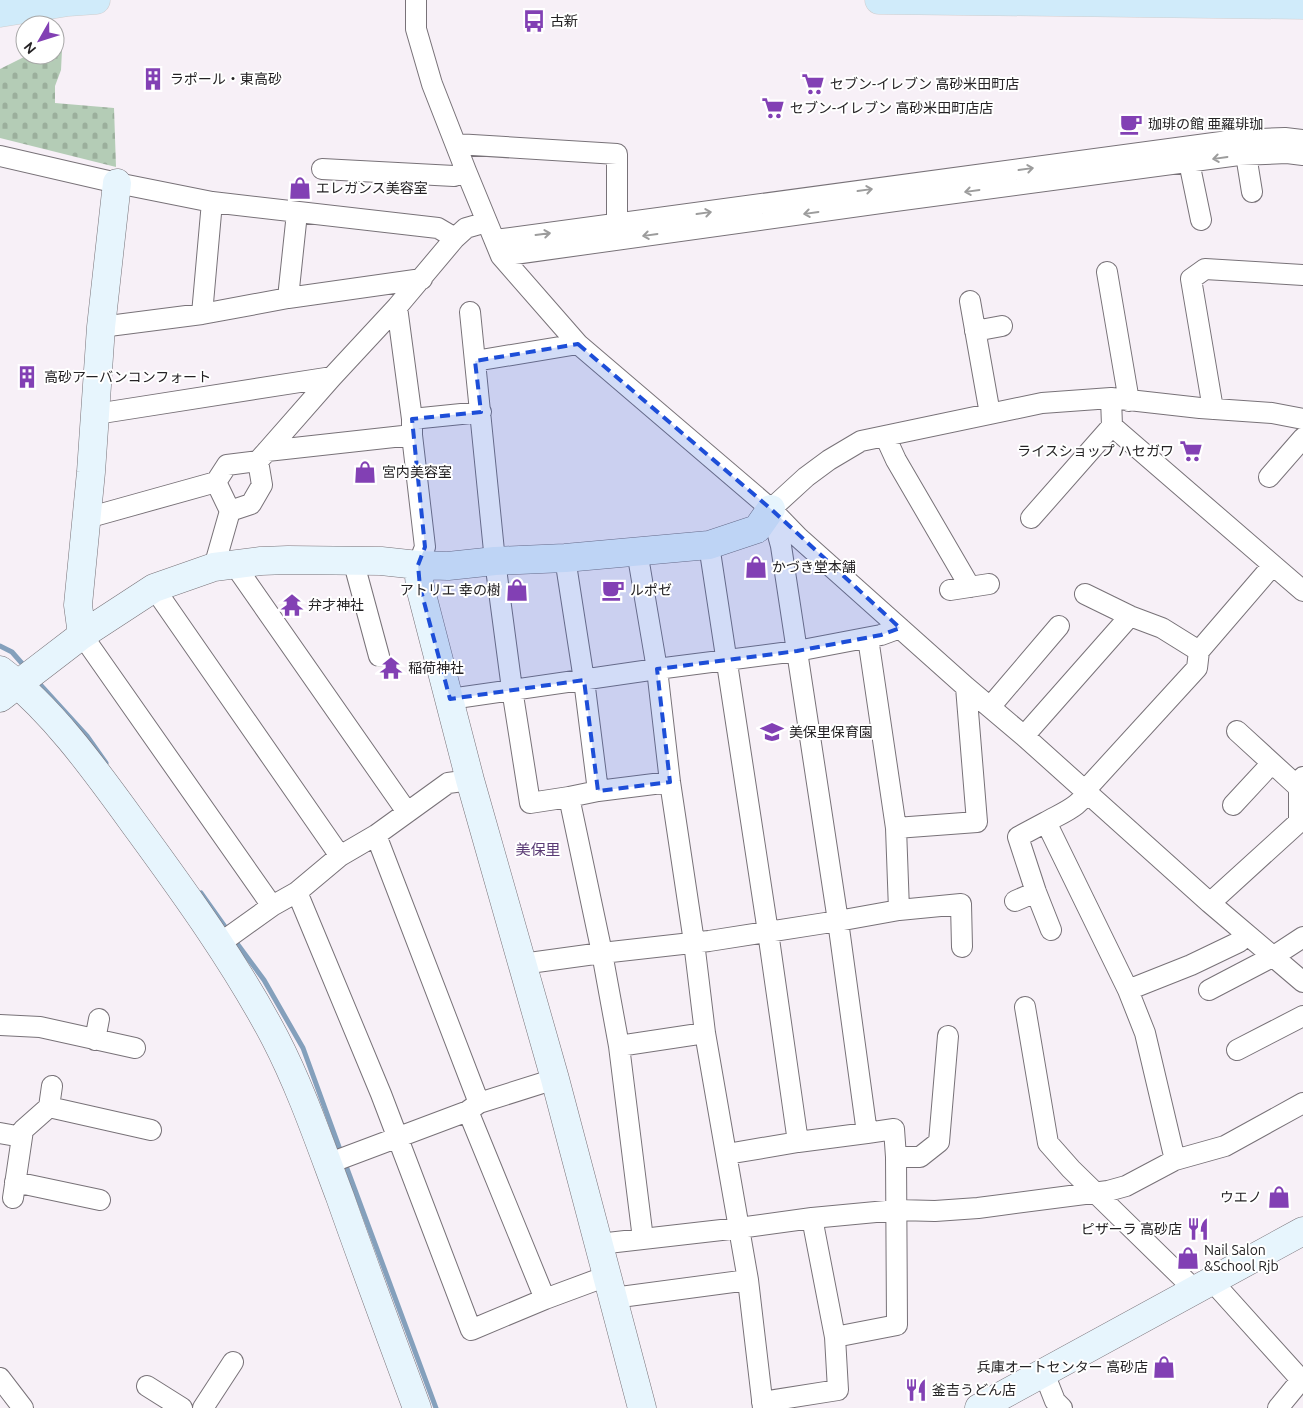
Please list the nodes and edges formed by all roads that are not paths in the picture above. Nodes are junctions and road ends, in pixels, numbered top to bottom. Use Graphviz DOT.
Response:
graph roads {
  1 [pos="96,0"];
  2 [pos="416,0"];
  3 [pos="879,0"];
  4 [pos="1303,5"];
  5 [pos="0,13"];
  6 [pos="1303,140"];
  7 [pos="456,144"];
  8 [pos="1246,155"];
  9 [pos="1303,155"];
  10 [pos="0,156"];
  11 [pos="1189,162"];
  12 [pos="322,169"];
  13 [pos="466,171"];
  14 [pos="117,183"];
  15 [pos="1252,192"];
  16 [pos="839,201"];
  17 [pos="212,202"];
  18 [pos="297,213"];
  19 [pos="1201,220"];
  20 [pos="682,223"];
  21 [pos="617,225"];
  22 [pos="455,238"];
  23 [pos="494,239"];
  24 [pos="1107,272"];
  25 [pos="1303,275"];
  26 [pos="422,279"];
  27 [pos="288,298"];
  28 [pos="970,300"];
  29 [pos="397,307"];
  30 [pos="470,312"];
  31 [pos="202,314"];
  32 [pos="1002,326"];
  33 [pos="102,327"];
  34 [pos="975,331"];
  35 [pos="578,344"];
  36 [pos="474,361"];
  37 [pos="332,377"];
  38 [pos="1120,400"];
  39 [pos="1213,409"];
  40 [pos="481,412"];
  41 [pos="96,414"];
  42 [pos="990,414"];
  43 [pos="1303,419"];
  44 [pos="1112,426"];
  45 [pos="412,427"];
  46 [pos="885,436"];
  47 [pos="1303,438"];
  48 [pos="262,456"];
  49 [pos="1269,477"];
  50 [pos="216,482"];
  51 [pos="771,509"];
  52 [pos="230,510"];
  53 [pos="87,518"];
  54 [pos="1031,518"];
  55 [pos="709,545"];
  56 [pos="637,551"];
  57 [pos="565,558"];
  58 [pos="353,560"];
  59 [pos="495,561"];
  60 [pos="1273,565"];
  61 [pos="224,566"];
  62 [pos="418,566"];
  63 [pos="970,587"];
  64 [pos="154,588"];
  65 [pos="1303,591"];
  66 [pos="1086,594"];
  67 [pos="1130,616"];
  68 [pos="1059,626"];
  69 [pos="900,628"];
  70 [pos="82,635"];
  71 [pos="868,638"];
  72 [pos="797,651"];
  73 [pos="1200,651"];
  74 [pos="379,656"];
  75 [pos="727,660"];
  76 [pos="657,669"];
  77 [pos="584,680"];
  78 [pos="6,684"];
  79 [pos="966,687"];
  80 [pos="512,689"];
  81 [pos="450,699"];
  82 [pos="990,707"];
  83 [pos="1237,731"];
  84 [pos="1024,736"];
  85 [pos="1271,764"];
  86 [pos="470,780"];
  87 [pos="1299,781"];
  88 [pos="670,782"];
  89 [pos="598,791"];
  90 [pos="1087,793"];
  91 [pos="569,797"];
  92 [pos="1233,805"];
  93 [pos="407,812"];
  94 [pos="1046,822"];
  95 [pos="896,828"];
  96 [pos="376,836"];
  97 [pos="340,856"];
  98 [pos="297,892"];
  99 [pos="1036,892"];
  100 [pos="1014,901"];
  101 [pos="1210,903"];
  102 [pos="272,906"];
  103 [pos="899,910"];
  104 [pos="838,921"];
  105 [pos="1051,930"];
  106 [pos="768,932"];
  107 [pos="1247,935"];
  108 [pos="1303,937"];
  109 [pos="694,942"];
  110 [pos="219,944"];
  111 [pos="962,947"];
  112 [pos="602,953"];
  113 [pos="1274,956"];
  114 [pos="522,964"];
  115 [pos="1303,982"];
  116 [pos="1128,990"];
  117 [pos="1209,990"];
  118 [pos="1025,1008"];
  119 [pos="1303,1016"];
  120 [pos="100,1019"];
  121 [pos="0,1025"];
  122 [pos="705,1033"];
  123 [pos="948,1036"];
  124 [pos="95,1040"];
  125 [pos="619,1046"];
  126 [pos="135,1048"];
  127 [pos="1237,1050"];
  128 [pos="555,1079"];
  129 [pos="52,1086"];
  130 [pos="1303,1103"];
  131 [pos="49,1107"];
  132 [pos="474,1107"];
  133 [pos="0,1133"];
  134 [pos="867,1133"];
  135 [pos="141,1134"];
  136 [pos="22,1136"];
  137 [pos="396,1137"];
  138 [pos="798,1142"];
  139 [pos="727,1154"];
  140 [pos="896,1157"];
  141 [pos="1175,1160"];
  142 [pos="327,1164"];
  143 [pos="1096,1193"];
  144 [pos="88,1203"];
  145 [pos="897,1210"];
  146 [pos="812,1218"];
  147 [pos="739,1228"];
  148 [pos="1303,1231"];
  149 [pos="643,1239"];
  150 [pos="599,1244"];
  151 [pos="748,1280"];
  152 [pos="1203,1285"];
  153 [pos="610,1287"];
  154 [pos="545,1299"];
  155 [pos="835,1337"];
  156 [pos="233,1362"];
  157 [pos="1044,1373"];
  158 [pos="0,1378"];
  159 [pos="1302,1381"];
  160 [pos="147,1386"];
  161 [pos="763,1405"];
  162 [pos="16,1406"];
  163 [pos="182,1408"];
  164 [pos="204,1408"];
  165 [pos="417,1408"];
  166 [pos="642,1408"];
  167 [pos="979,1408"];
  168 [pos="1062,1408"];
  169 [pos="1278,1408"];
  1 -- 5 [label="main road"];
  2 -- 7 [label="street"];
  3 -- 4 [label="main road"];
  16 -- 6 [label="street, one-way"];
  7 -- 13 [label="street"];
  7 -- 21 [label="street"];
  8 -- 9 [label="street"];
  8 -- 11 [label="street, one-way"];
  8 -- 15 [label="street"];
  10 -- 14 [label="street"];
  11 -- 16 [label="street, one-way"];
  11 -- 19 [label="street"];
  12 -- 13 [label="street"];
  13 -- 23 [label="street"];
  14 -- 17 [label="street"];
  14 -- 33 [label="street"];
  16 -- 20 [label="street"];
  17 -- 18 [label="street"];
  17 -- 31 [label="street"];
  18 -- 22 [label="street"];
  18 -- 27 [label="street"];
  20 -- 21 [label="street"];
  20 -- 23 [label="street, one-way"];
  23 -- 21 [label="street, one-way"];
  22 -- 23 [label="street"];
  22 -- 26 [label="street"];
  23 -- 35 [label="street"];
  24 -- 38 [label="street"];
  25 -- 39 [label="street"];
  26 -- 27 [label="street"];
  26 -- 29 [label="street"];
  27 -- 31 [label="street"];
  28 -- 34 [label="street"];
  29 -- 37 [label="street"];
  29 -- 45 [label="street"];
  30 -- 36 [label="street"];
  31 -- 33 [label="street"];
  32 -- 34 [label="street"];
  33 -- 41 [label="street"];
  34 -- 42 [label="street"];
  35 -- 36 [label="street"];
  35 -- 51 [label="street"];
  36 -- 40 [label="street"];
  37 -- 41 [label="street"];
  37 -- 48 [label="street"];
  38 -- 39 [label="street"];
  38 -- 42 [label="street"];
  38 -- 44 [label="street"];
  39 -- 43 [label="street"];
  40 -- 45 [label="street"];
  40 -- 59 [label="street"];
  41 -- 53 [label="street"];
  42 -- 46 [label="street"];
  44 -- 54 [label="street"];
  44 -- 60 [label="street"];
  45 -- 48 [label="street"];
  45 -- 62 [label="street"];
  46 -- 51 [label="street"];
  46 -- 63 [label="street"];
  47 -- 49 [label="street"];
  48 -- 50 [label="street"];
  48 -- 52 [label="street"];
  50 -- 52 [label="street"];
  50 -- 53 [label="street"];
  51 -- 55 [label="street"];
  51 -- 69 [label="street"];
  51 -- 72 [label="street"];
  52 -- 61 [label="street"];
  53 -- 70 [label="street"];
  55 -- 56 [label="street"];
  55 -- 75 [label="street"];
  56 -- 57 [label="street"];
  56 -- 76 [label="street"];
  57 -- 59 [label="street"];
  57 -- 77 [label="street"];
  58 -- 61 [label="street"];
  58 -- 62 [label="street"];
  58 -- 74 [label="street"];
  59 -- 62 [label="street"];
  59 -- 80 [label="street"];
  60 -- 65 [label="street"];
  60 -- 73 [label="street"];
  61 -- 64 [label="street"];
  61 -- 93 [label="street"];
  62 -- 81 [label="street"];
  64 -- 70 [label="street"];
  64 -- 97 [label="street"];
  66 -- 67 [label="street"];
  67 -- 73 [label="street"];
  67 -- 84 [label="street"];
  68 -- 82 [label="street"];
  69 -- 71 [label="street"];
  69 -- 79 [label="street"];
  70 -- 78 [label="street"];
  70 -- 102 [label="street"];
  71 -- 72 [label="street"];
  71 -- 95 [label="street"];
  72 -- 75 [label="street"];
  72 -- 104 [label="street"];
  73 -- 90 [label="street"];
  75 -- 76 [label="street"];
  75 -- 106 [label="street"];
  76 -- 77 [label="street"];
  76 -- 88 [label="street"];
  77 -- 80 [label="street"];
  77 -- 89 [label="street"];
  78 -- 110 [label="street"];
  79 -- 82 [label="street"];
  79 -- 95 [label="street"];
  80 -- 81 [label="street"];
  80 -- 91 [label="street"];
  81 -- 86 [label="street"];
  82 -- 84 [label="street"];
  83 -- 85 [label="street"];
  84 -- 90 [label="street"];
  85 -- 87 [label="street"];
  85 -- 92 [label="street"];
  86 -- 93 [label="street"];
  86 -- 114 [label="street"];
  87 -- 101 [label="street"];
  88 -- 89 [label="street"];
  88 -- 109 [label="street"];
  89 -- 91 [label="street"];
  90 -- 94 [label="street"];
  90 -- 101 [label="street"];
  91 -- 112 [label="street"];
  93 -- 96 [label="street"];
  94 -- 99 [label="street"];
  94 -- 116 [label="street"];
  95 -- 103 [label="street"];
  96 -- 97 [label="street"];
  96 -- 132 [label="street"];
  97 -- 98 [label="street"];
  98 -- 102 [label="street"];
  98 -- 137 [label="street"];
  99 -- 100 [label="street"];
  99 -- 105 [label="street"];
  101 -- 107 [label="street"];
  102 -- 110 [label="street"];
  103 -- 104 [label="street"];
  103 -- 111 [label="street"];
  104 -- 106 [label="street"];
  104 -- 134 [label="street"];
  106 -- 109 [label="street"];
  106 -- 138 [label="street"];
  107 -- 113 [label="street"];
  107 -- 116 [label="street"];
  108 -- 113 [label="street"];
  109 -- 112 [label="street"];
  109 -- 122 [label="street"];
  110 -- 142 [label="street"];
  112 -- 114 [label="street"];
  112 -- 125 [label="street"];
  113 -- 115 [label="street"];
  113 -- 117 [label="street"];
  114 -- 128 [label="street"];
  116 -- 141 [label="street"];
  118 -- 143 [label="street"];
  119 -- 127 [label="street"];
  120 -- 124 [label="street"];
  121 -- 124 [label="street"];
  122 -- 125 [label="street"];
  122 -- 139 [label="street"];
  123 -- 140 [label="street"];
  124 -- 126 [label="street"];
  125 -- 149 [label="street"];
  128 -- 132 [label="street"];
  128 -- 150 [label="street"];
  129 -- 131 [label="street"];
  130 -- 141 [label="street"];
  131 -- 135 [label="street"];
  131 -- 136 [label="street"];
  132 -- 137 [label="street"];
  132 -- 154 [label="street"];
  133 -- 136 [label="street"];
  134 -- 138 [label="street"];
  134 -- 140 [label="street"];
  136 -- 144 [label="street"];
  137 -- 142 [label="street"];
  137 -- 154 [label="street"];
  138 -- 139 [label="street"];
  139 -- 147 [label="street"];
  140 -- 145 [label="street"];
  141 -- 143 [label="street"];
  142 -- 165 [label="street"];
  143 -- 145 [label="street"];
  143 -- 152 [label="street"];
  145 -- 146 [label="street"];
  145 -- 155 [label="street"];
  146 -- 147 [label="street"];
  146 -- 155 [label="street"];
  147 -- 149 [label="street"];
  147 -- 151 [label="street"];
  148 -- 152 [label="street"];
  149 -- 150 [label="street"];
  150 -- 153 [label="street"];
  151 -- 153 [label="street"];
  151 -- 161 [label="street"];
  152 -- 157 [label="street"];
  152 -- 159 [label="street"];
  153 -- 154 [label="street"];
  153 -- 166 [label="street"];
  155 -- 161 [label="street"];
  156 -- 164 [label="street"];
  157 -- 167 [label="street"];
  157 -- 168 [label="street"];
  158 -- 162 [label="street"];
  159 -- 169 [label="street"];
  160 -- 163 [label="street"];
}
